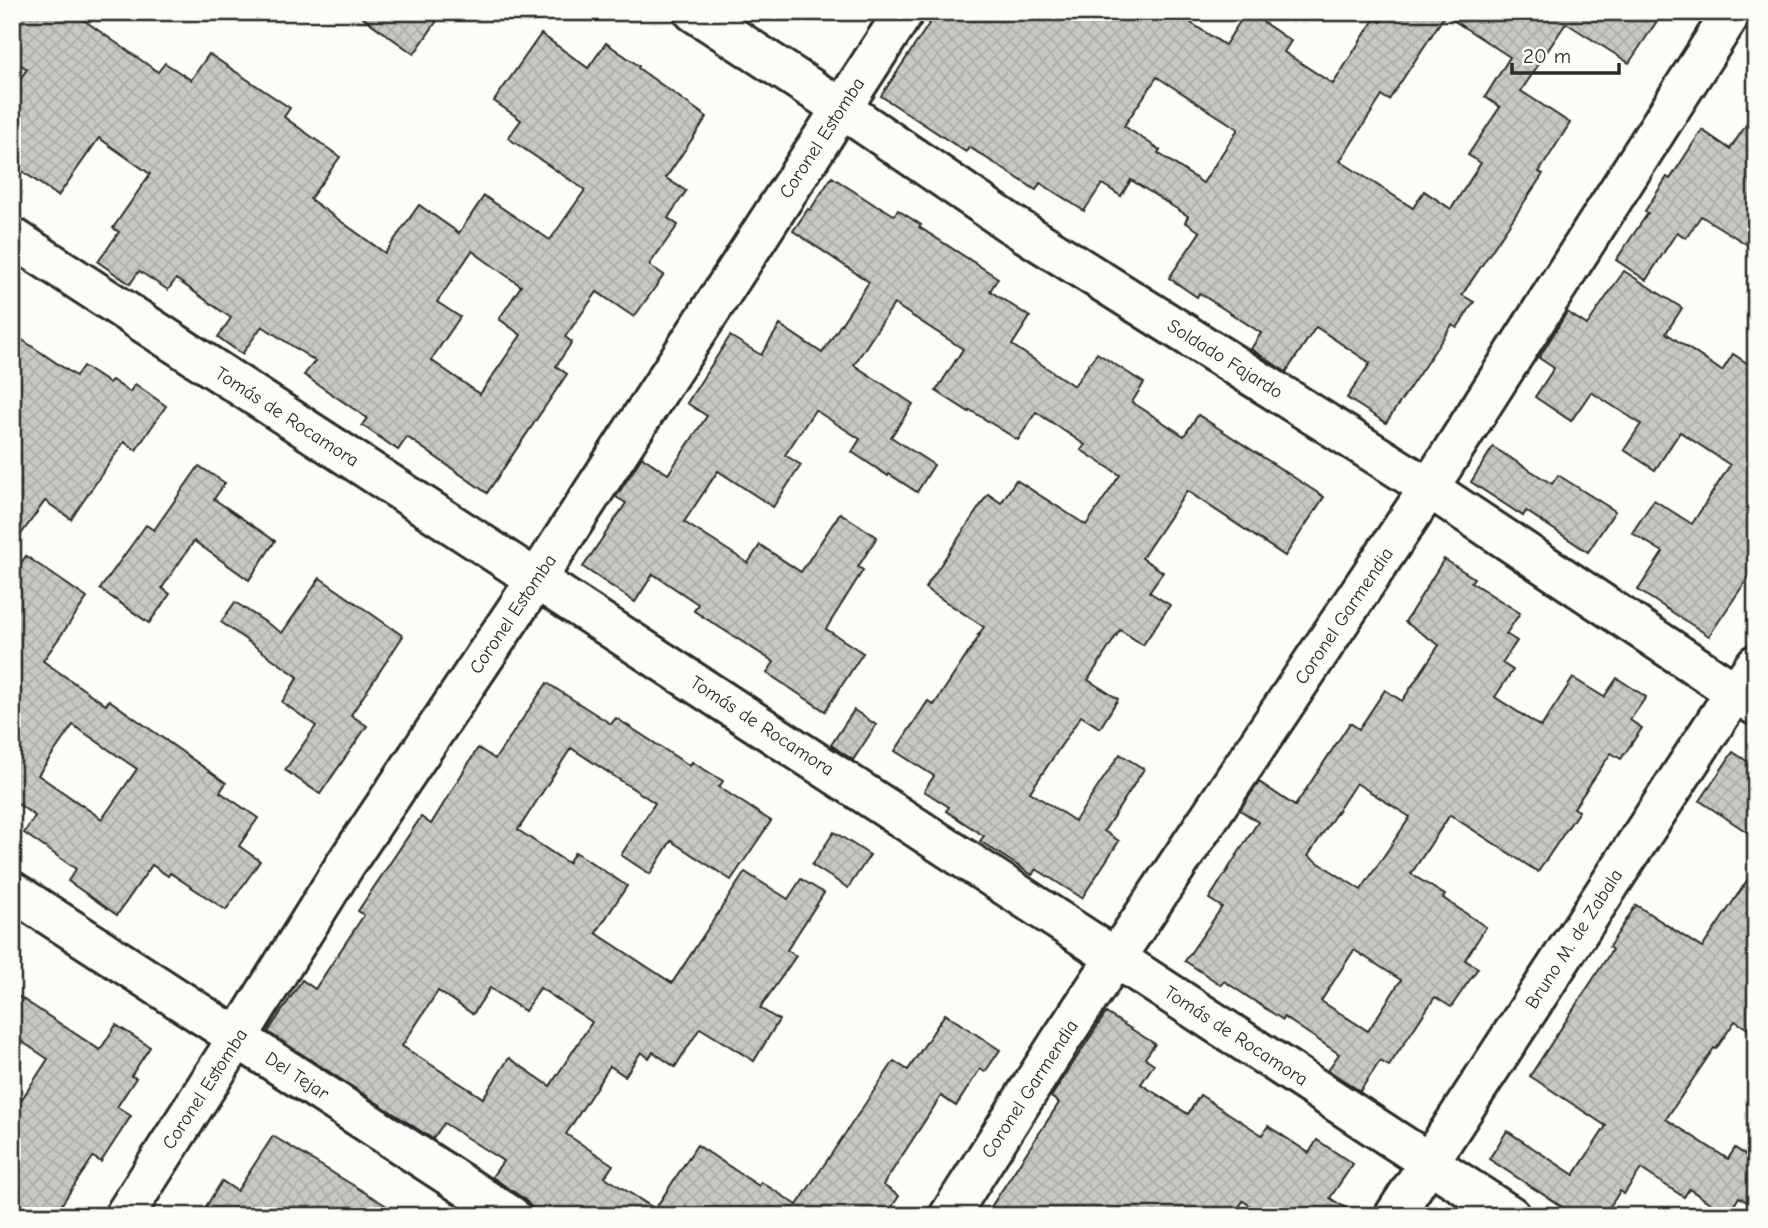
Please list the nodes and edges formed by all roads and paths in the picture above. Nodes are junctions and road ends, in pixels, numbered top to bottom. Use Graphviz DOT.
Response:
graph roads {
  1 [pos="694,12"];
  2 [pos="904,12"];
  3 [pos="1732,12"];
  4 [pos="841,108"];
  5 [pos="12,237"];
  6 [pos="1429,488"];
  7 [pos="536,580"];
  8 [pos="1749,687"];
  9 [pos="12,891"];
  10 [pos="1117,957"];
  11 [pos="238,1037"];
  12 [pos="1427,1163"];
  13 [pos="124,1216"];
  14 [pos="512,1216"];
  15 [pos="949,1216"];
  16 [pos="1394,1216"];
  17 [pos="1511,1216"];
  1 -- 4 [label="street, Soldado Fajardo"];
  2 -- 4 [label="street, Coronel Estomba"];
  3 -- 6 [label="street, Coronel Garmendia"];
  4 -- 6 [label="street, Soldado Fajardo"];
  4 -- 7 [label="street, Coronel Estomba"];
  5 -- 7 [label="street, Tomás de Rocamora"];
  6 -- 8 [label="street, Soldado Fajardo"];
  6 -- 10 [label="street, Coronel Garmendia"];
  7 -- 10 [label="street, Tomás de Rocamora"];
  7 -- 11 [label="street, Coronel Estomba"];
  8 -- 12 [label="street, Bruno M. de Zabala"];
  9 -- 11 [label="street, Del Tejar"];
  10 -- 12 [label="street, Tomás de Rocamora"];
  10 -- 15 [label="street, Coronel Garmendia"];
  11 -- 13 [label="street, Coronel Estomba"];
  11 -- 14 [label="street, Del Tejar"];
  12 -- 16 [label="street, Bruno M. de Zabala"];
  12 -- 17 [label="street, Tomás de Rocamora"];
}
